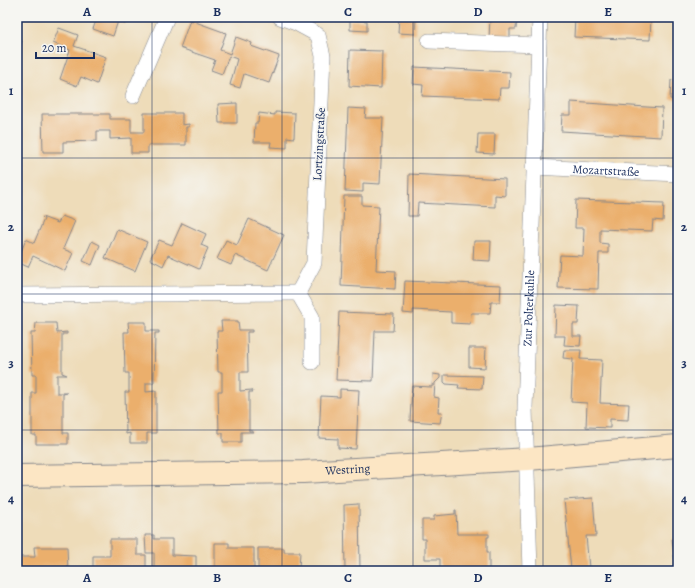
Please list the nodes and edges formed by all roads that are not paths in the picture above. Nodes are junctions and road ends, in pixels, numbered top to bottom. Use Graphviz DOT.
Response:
graph roads {
  1 [pos="168,17"];
  2 [pos="280,17"];
  3 [pos="540,17"];
  4 [pos="429,41"];
  5 [pos="538,45"];
  6 [pos="132,96"];
  7 [pos="534,167"];
  8 [pos="678,174"];
  9 [pos="298,293"];
  10 [pos="17,294"];
  11 [pos="312,362"];
  12 [pos="678,446"];
  13 [pos="528,459"];
  14 [pos="17,476"];
  15 [pos="530,571"];
  1 -- 6 [label="street"];
  2 -- 9 [label="street, Lortzingstraße"];
  3 -- 5 [label="street, Zur Polterkuhle"];
  4 -- 5 [label="street"];
  5 -- 7 [label="street, Zur Polterkuhle"];
  7 -- 8 [label="street, Mozartstraße"];
  7 -- 13 [label="street, Zur Polterkuhle"];
  9 -- 10 [label="street"];
  9 -- 11 [label="street"];
  12 -- 13 [label="street, Westring"];
  13 -- 14 [label="street, Westring"];
  13 -- 15 [label="street, Zur Polterkuhle"];
}
